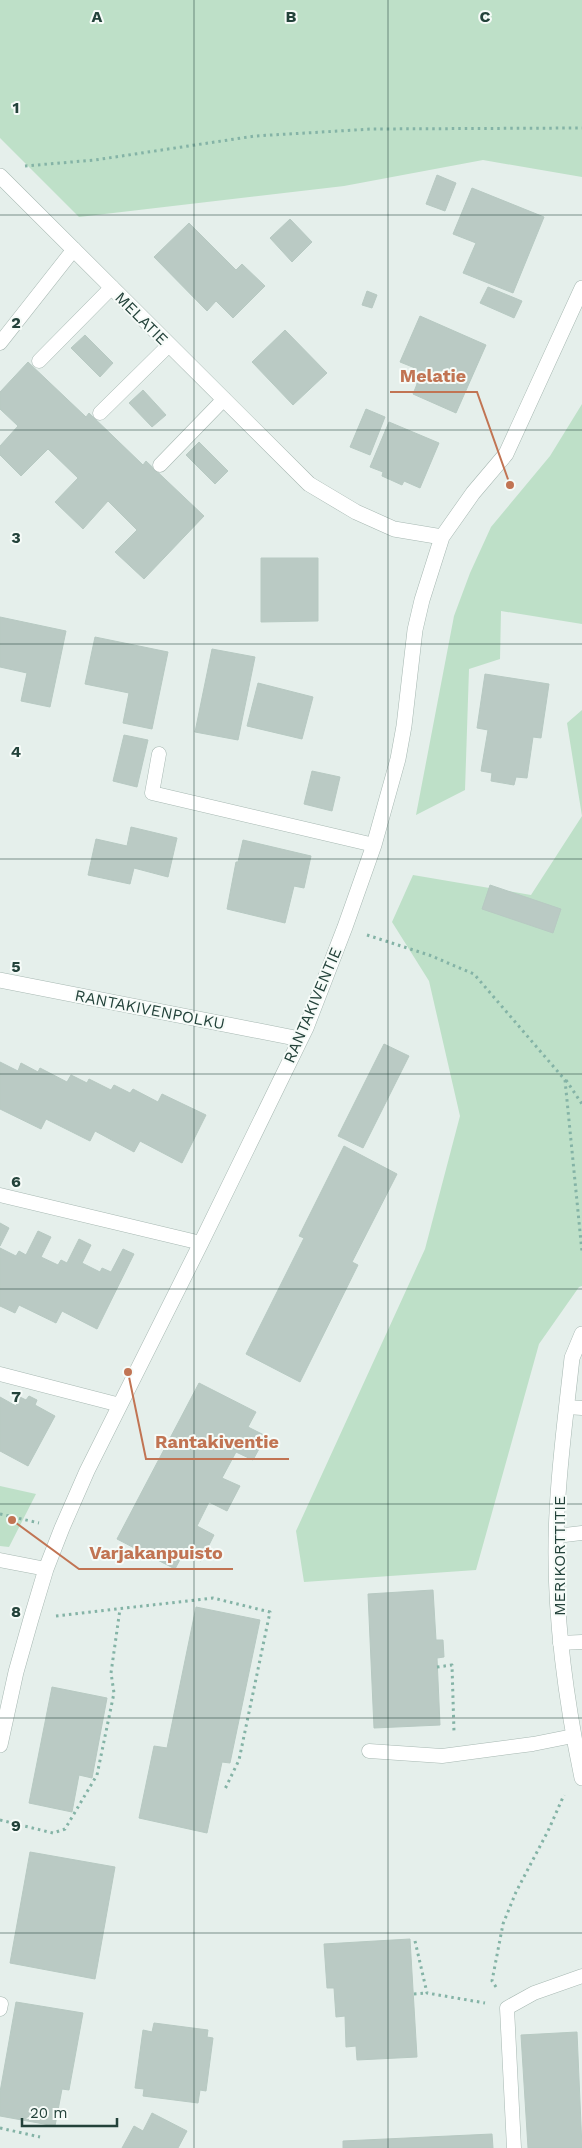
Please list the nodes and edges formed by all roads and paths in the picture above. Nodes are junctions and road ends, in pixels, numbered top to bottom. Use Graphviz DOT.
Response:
graph roads {
  1 [pos="582,128"];
  2 [pos="22,166"];
  3 [pos="0,176"];
  4 [pos="74,249"];
  5 [pos="112,288"];
  6 [pos="582,288"];
  7 [pos="0,343"];
  8 [pos="169,345"];
  9 [pos="39,361"];
  10 [pos="224,399"];
  11 [pos="100,413"];
  12 [pos="160,465"];
  13 [pos="442,538"];
  14 [pos="159,754"];
  15 [pos="374,845"];
  16 [pos="365,934"];
  17 [pos="0,980"];
  18 [pos="300,1039"];
  19 [pos="566,1080"];
  20 [pos="582,1104"];
  21 [pos="0,1195"];
  22 [pos="201,1243"];
  23 [pos="582,1252"];
  24 [pos="582,1334"];
  25 [pos="0,1374"];
  26 [pos="120,1405"];
  27 [pos="574,1407"];
  28 [pos="0,1514"];
  29 [pos="62,1528"];
  30 [pos="582,1533"];
  31 [pos="556,1536"];
  32 [pos="0,1560"];
  33 [pos="46,1568"];
  34 [pos="120,1608"];
  35 [pos="31,1619"];
  36 [pos="582,1642"];
  37 [pos="560,1643"];
  38 [pos="437,1667"];
  39 [pos="573,1736"];
  40 [pos="1,1740"];
  41 [pos="369,1751"];
  42 [pos="466,1753"];
  43 [pos="582,1778"];
  44 [pos="226,1789"];
  45 [pos="564,1794"];
  46 [pos="0,1820"];
  47 [pos="415,1941"];
  48 [pos="582,1976"];
  49 [pos="427,1993"];
  50 [pos="414,1994"];
  51 [pos="507,2008"];
  52 [pos="0,2128"];
  53 [pos="40,2137"];
  54 [pos="514,2148"];
  1 -- 2 [label="path"];
  3 -- 4 [label="street, MELATIE"];
  4 -- 5 [label="street, MELATIE"];
  4 -- 7 [label="lane"];
  5 -- 8 [label="street, MELATIE"];
  5 -- 9 [label="lane"];
  6 -- 13 [label="street, RANTAKIVENTIE"];
  8 -- 10 [label="street, MELATIE"];
  8 -- 11 [label="lane"];
  10 -- 12 [label="lane"];
  10 -- 13 [label="street, MELATIE"];
  13 -- 15 [label="street, RANTAKIVENTIE"];
  14 -- 15 [label="lane"];
  15 -- 18 [label="street, RANTAKIVENTIE"];
  16 -- 19 [label="path"];
  17 -- 18 [label="street, RANTAKIVENPOLKU"];
  18 -- 22 [label="street, RANTAKIVENTIE"];
  19 -- 20 [label="path"];
  19 -- 23 [label="path"];
  21 -- 22 [label="lane"];
  22 -- 26 [label="street, RANTAKIVENTIE"];
  24 -- 27 [label="street, MERIKORTTITIE"];
  25 -- 26 [label="lane"];
  26 -- 29 [label="street, RANTAKIVENTIE"];
  27 -- 31 [label="street, MERIKORTTITIE"];
  28 -- 29 [label="path"];
  29 -- 33 [label="street, RANTAKIVENTIE"];
  30 -- 31 [label="lane"];
  31 -- 37 [label="street, MERIKORTTITIE"];
  32 -- 33 [label="lane"];
  33 -- 35 [label="street, RANTAKIVENTIE"];
  34 -- 35 [label="path"];
  34 -- 44 [label="path"];
  34 -- 46 [label="path"];
  35 -- 40 [label="street, RANTAKIVENTIE"];
  36 -- 37 [label="lane"];
  37 -- 39 [label="street, MERIKORTTITIE"];
  38 -- 42 [label="path"];
  39 -- 42 [label="lane"];
  39 -- 43 [label="street, MERIKORTTITIE"];
  41 -- 42 [label="lane"];
  45 -- 51 [label="path"];
  47 -- 49 [label="path"];
  48 -- 51 [label="lane"];
  49 -- 50 [label="path"];
  49 -- 51 [label="path"];
  51 -- 54 [label="lane"];
  52 -- 53 [label="path"];
}
